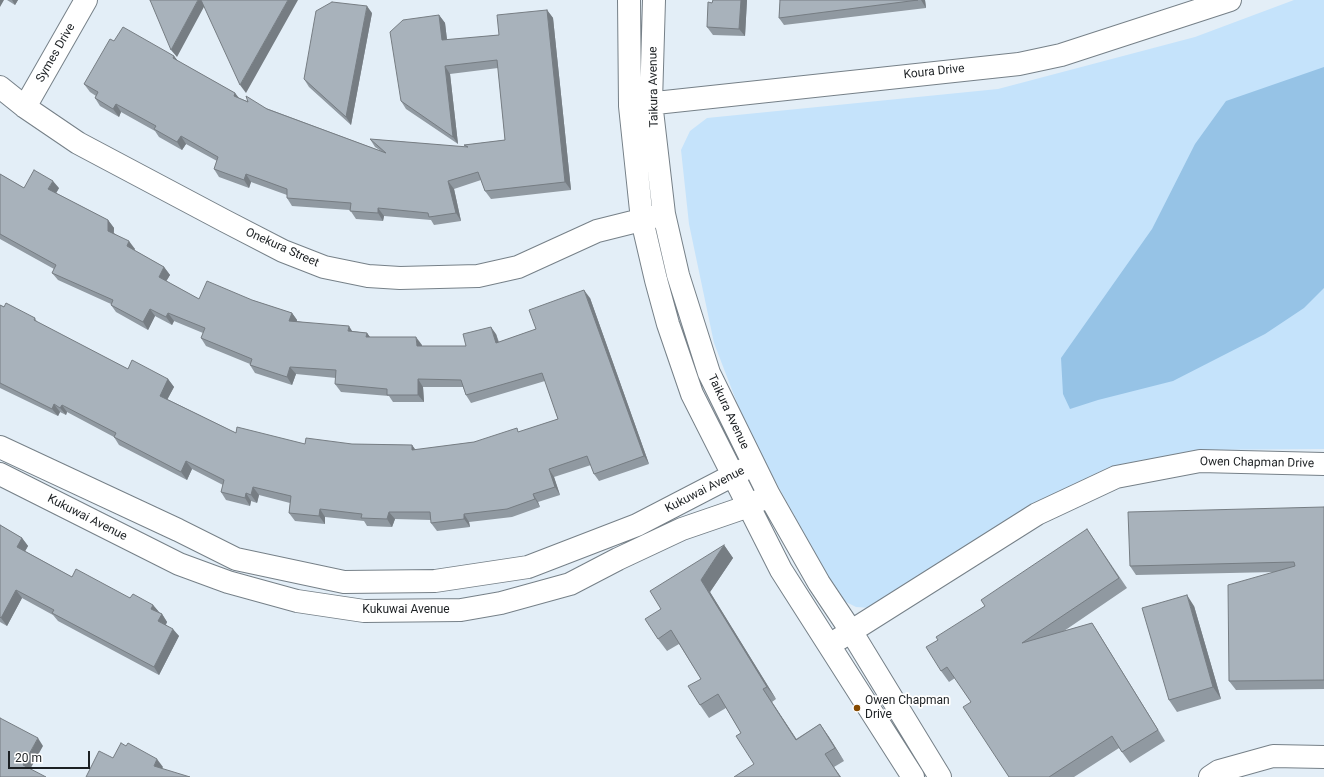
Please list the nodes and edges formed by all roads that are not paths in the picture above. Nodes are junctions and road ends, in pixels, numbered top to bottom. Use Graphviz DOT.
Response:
graph roads {
  1 [pos="86,0"];
  2 [pos="629,0"];
  3 [pos="654,0"];
  4 [pos="1230,0"];
  5 [pos="0,87"];
  6 [pos="651,102"];
  7 [pos="630,106"];
  8 [pos="25,107"];
  9 [pos="664,214"];
  10 [pos="642,220"];
  11 [pos="0,447"];
  12 [pos="1324,464"];
  13 [pos="753,465"];
  14 [pos="0,474"];
  15 [pos="732,475"];
  16 [pos="768,495"];
  17 [pos="749,506"];
  18 [pos="851,631"];
  19 [pos="829,645"];
  20 [pos="1324,757"];
  21 [pos="913,777"];
  22 [pos="940,777"];
  23 [pos="1210,777"];
  1 -- 8 [label="street, Symes Drive"];
  2 -- 7 [label="street, Taikura Avenue"];
  3 -- 6 [label="street, Taikura Avenue"];
  4 -- 6 [label="street, Koura Drive"];
  5 -- 8 [label="street, Onekura Street"];
  6 -- 7 [label="street, Koura Drive"];
  6 -- 9 [label="street, Taikura Avenue"];
  7 -- 10 [label="street, Taikura Avenue"];
  8 -- 10 [label="street, Onekura Street"];
  9 -- 10 [label="street, Onekura Street"];
  9 -- 13 [label="street, Taikura Avenue"];
  10 -- 15 [label="street, Taikura Avenue"];
  11 -- 15 [label="street, Kukuwai Avenue"];
  12 -- 18 [label="street, Owen Chapman Drive"];
  13 -- 15 [label="street, Kukuwai Avenue"];
  13 -- 16 [label="street, Taikura Avenue"];
  14 -- 17 [label="street, Kukuwai Avenue"];
  15 -- 17 [label="street, Taikura Avenue"];
  16 -- 17 [label="street, Kukuwai Avenue"];
  16 -- 18 [label="street, Taikura Avenue"];
  17 -- 19 [label="street, Taikura Avenue"];
  18 -- 19 [label="street, Owen Chapman Drive"];
  18 -- 22 [label="street, Taikura Avenue"];
  19 -- 21 [label="street, Taikura Avenue"];
  20 -- 23 [label="street"];
}
